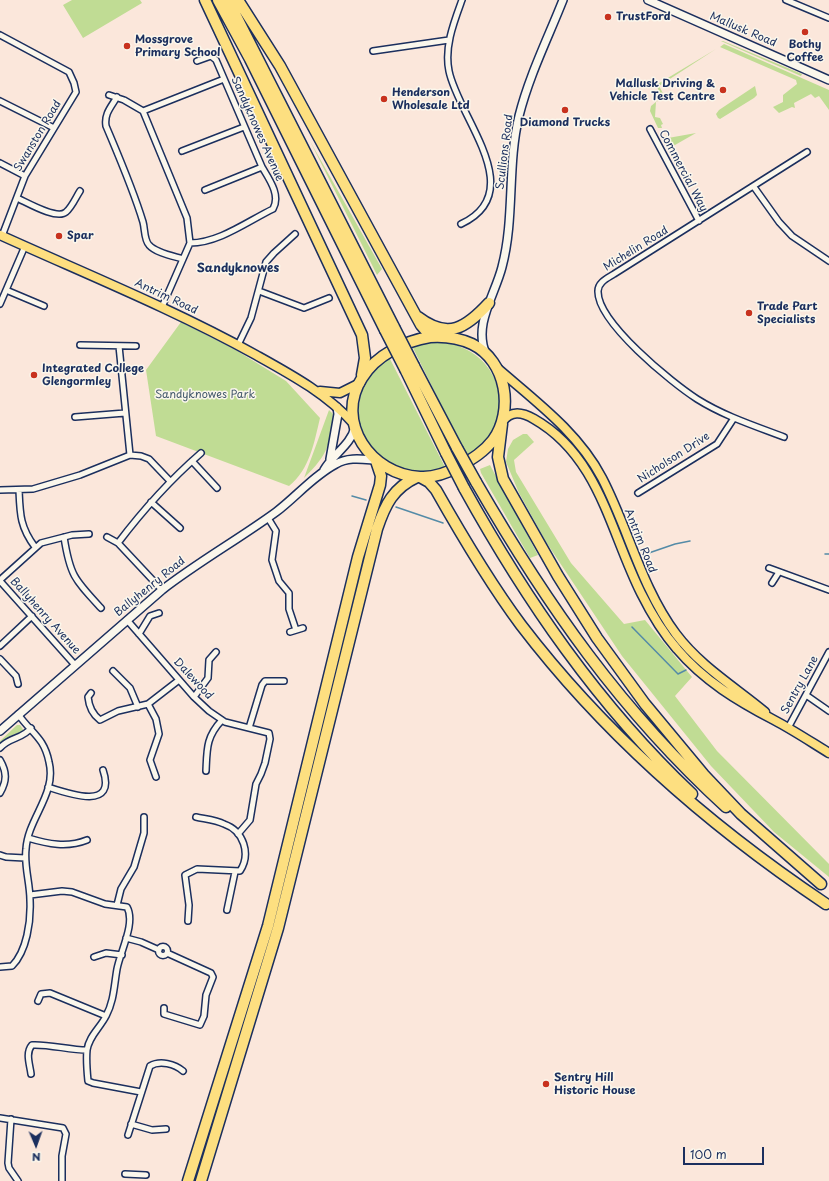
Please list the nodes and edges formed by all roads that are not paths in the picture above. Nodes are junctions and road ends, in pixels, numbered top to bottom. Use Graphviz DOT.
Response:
graph roads {
  1 [pos="218,0"];
  2 [pos="228,0"];
  3 [pos="238,0"];
  4 [pos="462,0"];
  5 [pos="563,0"];
  6 [pos="648,0"];
  7 [pos="786,0"];
  8 [pos="206,2"];
  9 [pos="829,18"];
  10 [pos="0,35"];
  11 [pos="449,40"];
  12 [pos="374,51"];
  13 [pos="197,61"];
  14 [pos="224,79"];
  15 [pos="829,80"];
  16 [pos="110,95"];
  17 [pos="117,97"];
  18 [pos="0,100"];
  19 [pos="143,111"];
  20 [pos="244,127"];
  21 [pos="54,128"];
  22 [pos="650,130"];
  23 [pos="182,151"];
  24 [pos="807,152"];
  25 [pos="0,163"];
  26 [pos="262,167"];
  27 [pos="25,176"];
  28 [pos="754,186"];
  29 [pos="205,190"];
  30 [pos="80,191"];
  31 [pos="17,198"];
  32 [pos="699,221"];
  33 [pos="461,224"];
  34 [pos="295,234"];
  35 [pos="1,236"];
  36 [pos="190,243"];
  37 [pos="25,246"];
  38 [pos="183,259"];
  39 [pos="829,261"];
  40 [pos="6,290"];
  41 [pos="259,291"];
  42 [pos="329,298"];
  43 [pos="0,304"];
  44 [pos="44,306"];
  45 [pos="162,307"];
  46 [pos="487,307"];
  47 [pos="416,316"];
  48 [pos="390,328"];
  49 [pos="441,336"];
  50 [pos="80,345"];
  51 [pos="238,345"];
  52 [pos="119,346"];
  53 [pos="136,346"];
  54 [pos="490,359"];
  55 [pos="410,369"];
  56 [pos="360,381"];
  57 [pos="317,390"];
  58 [pos="337,407"];
  59 [pos="125,413"];
  60 [pos="74,416"];
  61 [pos="734,418"];
  62 [pos="502,423"];
  63 [pos="355,426"];
  64 [pos="784,438"];
  65 [pos="201,452"];
  66 [pos="130,455"];
  67 [pos="192,461"];
  68 [pos="329,461"];
  69 [pos="375,461"];
  70 [pos="323,472"];
  71 [pos="418,477"];
  72 [pos="170,481"];
  73 [pos="217,488"];
  74 [pos="0,490"];
  75 [pos="19,490"];
  76 [pos="638,493"];
  77 [pos="151,502"];
  78 [pos="268,518"];
  79 [pos="180,528"];
  80 [pos="89,534"];
  81 [pos="64,537"];
  82 [pos="107,537"];
  83 [pos="118,543"];
  84 [pos="35,547"];
  85 [pos="769,568"];
  86 [pos="779,572"];
  87 [pos="0,581"];
  88 [pos="772,583"];
  89 [pos="162,590"];
  90 [pos="829,590"];
  91 [pos="101,608"];
  92 [pos="159,614"];
  93 [pos="32,616"];
  94 [pos="126,620"];
  95 [pos="303,628"];
  96 [pos="296,630"];
  97 [pos="290,632"];
  98 [pos="139,634"];
  99 [pos="0,646"];
  100 [pos="216,652"];
  101 [pos="829,652"];
  102 [pos="0,659"];
  103 [pos="75,665"];
  104 [pos="113,671"];
  105 [pos="179,680"];
  106 [pos="284,681"];
  107 [pos="18,684"];
  108 [pos="90,693"];
  109 [pos="806,695"];
  110 [pos="194,697"];
  111 [pos="148,704"];
  112 [pos="138,707"];
  113 [pos="829,711"];
  114 [pos="18,714"];
  115 [pos="222,720"];
  116 [pos="775,720"];
  117 [pos="31,728"];
  118 [pos="249,728"];
  119 [pos="788,728"];
  120 [pos="0,731"];
  121 [pos="0,748"];
  122 [pos="829,753"];
  123 [pos="0,760"];
  124 [pos="103,770"];
  125 [pos="206,771"];
  126 [pos="156,777"];
  127 [pos="48,788"];
  128 [pos="0,793"];
  129 [pos="144,816"];
  130 [pos="196,817"];
  131 [pos="238,834"];
  132 [pos="28,838"];
  133 [pos="87,840"];
  134 [pos="0,855"];
  135 [pos="25,858"];
  136 [pos="235,872"];
  137 [pos="825,886"];
  138 [pos="30,895"];
  139 [pos="117,905"];
  140 [pos="827,905"];
  141 [pos="228,910"];
  142 [pos="188,921"];
  143 [pos="126,938"];
  144 [pos="122,955"];
  145 [pos="94,957"];
  146 [pos="0,967"];
  147 [pos="38,1001"];
  148 [pos="164,1008"];
  149 [pos="106,1016"];
  150 [pos="87,1050"];
  151 [pos="183,1071"];
  152 [pos="31,1074"];
  153 [pos="141,1092"];
  154 [pos="0,1118"];
  155 [pos="11,1119"];
  156 [pos="131,1124"];
  157 [pos="166,1129"];
  158 [pos="128,1135"];
  159 [pos="125,1174"];
  160 [pos="18,1181"];
  161 [pos="62,1181"];
  162 [pos="140,1181"];
  163 [pos="188,1181"];
  164 [pos="200,1181"];
  1 -- 48 [label="highway"];
  2 -- 48 [label="highway"];
  3 -- 47 [label="highway"];
  4 -- 11 [label="street"];
  5 -- 46 [label="main road, Scullions Road"];
  6 -- 15 [label="main road, Mallusk Road"];
  7 -- 9 [label="street"];
  8 -- 56 [label="highway"];
  10 -- 21 [label="street, Swanston Road"];
  11 -- 12 [label="street"];
  11 -- 33 [label="street"];
  13 -- 14 [label="street, Sandyknowes Avenue"];
  14 -- 19 [label="street"];
  14 -- 20 [label="street, Sandyknowes Avenue"];
  16 -- 17 [label="street"];
  17 -- 19 [label="street"];
  17 -- 38 [label="street"];
  18 -- 21 [label="street"];
  19 -- 36 [label="street"];
  20 -- 23 [label="street"];
  20 -- 26 [label="street, Sandyknowes Avenue"];
  21 -- 27 [label="street, Swanston Road"];
  22 -- 32 [label="street, Commercial Way"];
  24 -- 28 [label="street, Michelin Road"];
  25 -- 27 [label="street"];
  26 -- 29 [label="street"];
  26 -- 36 [label="street, Sandyknowes Avenue"];
  27 -- 31 [label="street, Swanston Road"];
  28 -- 32 [label="street, Michelin Road"];
  28 -- 39 [label="street"];
  30 -- 31 [label="street"];
  31 -- 35 [label="street, Swanston Road"];
  32 -- 61 [label="street, Michelin Road"];
  34 -- 41 [label="street"];
  35 -- 37 [label="main road, Antrim Road"];
  36 -- 38 [label="street"];
  37 -- 40 [label="street"];
  37 -- 45 [label="main road, Antrim Road"];
  38 -- 45 [label="street"];
  40 -- 43 [label="street"];
  40 -- 44 [label="street"];
  41 -- 42 [label="street"];
  41 -- 51 [label="street"];
  45 -- 51 [label="main road, Antrim Road"];
  46 -- 47 [label="highway"];
  46 -- 49 [label="main road, Scullions Road"];
  46 -- 54 [label="main road, Scullions Road"];
  47 -- 49 [label="highway"];
  48 -- 55 [label="highway, bridge"];
  49 -- 54 [label="highway"];
  49 -- 56 [label="highway"];
  50 -- 52 [label="street"];
  51 -- 57 [label="main road, Antrim Road"];
  52 -- 53 [label="street"];
  52 -- 59 [label="street"];
  54 -- 62 [label="highway"];
  54 -- 116 [label="main road, Antrim Road"];
  55 -- 137 [label="highway, bridge"];
  55 -- 140 [label="highway, bridge"];
  56 -- 57 [label="main road, Antrim Road"];
  56 -- 63 [label="highway"];
  57 -- 58 [label="main road, Antrim Road"];
  58 -- 63 [label="main road, Antrim Road"];
  58 -- 68 [label="main road"];
  59 -- 60 [label="street"];
  59 -- 66 [label="street"];
  61 -- 64 [label="street, Michelin Road"];
  61 -- 76 [label="street, Nicholson Drive"];
  62 -- 71 [label="highway"];
  62 -- 116 [label="main road, Antrim Road"];
  62 -- 137 [label="highway"];
  63 -- 68 [label="main road, Ballyhenry Road"];
  63 -- 69 [label="highway"];
  65 -- 67 [label="street"];
  66 -- 72 [label="street"];
  66 -- 75 [label="street"];
  67 -- 72 [label="street"];
  67 -- 73 [label="street"];
  68 -- 70 [label="main road, Ballyhenry Road"];
  69 -- 70 [label="main road, Ballyhenry Road"];
  69 -- 71 [label="highway"];
  69 -- 163 [label="highway"];
  70 -- 78 [label="main road, Ballyhenry Road"];
  71 -- 140 [label="highway"];
  71 -- 164 [label="highway"];
  72 -- 77 [label="street"];
  74 -- 75 [label="street"];
  75 -- 84 [label="street"];
  77 -- 79 [label="street"];
  77 -- 83 [label="street"];
  78 -- 89 [label="main road, Ballyhenry Road"];
  78 -- 96 [label="street"];
  80 -- 81 [label="street"];
  81 -- 84 [label="street"];
  81 -- 91 [label="street"];
  82 -- 83 [label="street"];
  83 -- 89 [label="street"];
  84 -- 87 [label="street"];
  85 -- 86 [label="street"];
  86 -- 88 [label="street"];
  86 -- 90 [label="street"];
  87 -- 93 [label="street, Ballyhenry Avenue"];
  89 -- 94 [label="main road, Ballyhenry Road"];
  92 -- 98 [label="street"];
  93 -- 99 [label="street"];
  93 -- 103 [label="street, Ballyhenry Avenue"];
  94 -- 98 [label="street, Dalewood"];
  94 -- 103 [label="main road, Ballyhenry Road"];
  95 -- 96 [label="street"];
  96 -- 97 [label="street"];
  98 -- 105 [label="street, Dalewood"];
  100 -- 110 [label="street"];
  101 -- 109 [label="street, Sentry Lane"];
  102 -- 107 [label="street"];
  103 -- 114 [label="main road, Ballyhenry Road"];
  104 -- 112 [label="street"];
  105 -- 110 [label="street, Dalewood"];
  105 -- 111 [label="street"];
  106 -- 118 [label="street"];
  108 -- 112 [label="street"];
  109 -- 113 [label="street"];
  109 -- 119 [label="street, Sentry Lane"];
  110 -- 115 [label="street, Dalewood"];
  111 -- 112 [label="street"];
  111 -- 126 [label="street"];
  114 -- 117 [label="street"];
  114 -- 120 [label="main road, Ballyhenry Road"];
  115 -- 118 [label="street, Dalewood"];
  115 -- 125 [label="street"];
  116 -- 119 [label="main road, Antrim Road"];
  117 -- 121 [label="street"];
  117 -- 127 [label="street"];
  118 -- 131 [label="street, Dalewood"];
  119 -- 122 [label="main road, Antrim Road"];
  123 -- 128 [label="street"];
  124 -- 127 [label="street"];
  127 -- 132 [label="street"];
  129 -- 139 [label="street"];
  130 -- 131 [label="street"];
  131 -- 136 [label="street"];
  132 -- 133 [label="street"];
  132 -- 135 [label="street"];
  134 -- 135 [label="street"];
  135 -- 138 [label="street"];
  136 -- 141 [label="street"];
  136 -- 142 [label="street"];
  138 -- 139 [label="street"];
  138 -- 146 [label="street"];
  139 -- 143 [label="street"];
  143 -- 144 [label="street"];
  143 -- 148 [label="street"];
  144 -- 145 [label="street"];
  144 -- 149 [label="street"];
  147 -- 149 [label="street"];
  149 -- 150 [label="street"];
  150 -- 152 [label="street"];
  150 -- 153 [label="street"];
  151 -- 153 [label="street"];
  153 -- 156 [label="street"];
  154 -- 155 [label="street"];
  155 -- 160 [label="street"];
  155 -- 161 [label="street"];
  156 -- 157 [label="street"];
  156 -- 158 [label="street"];
  159 -- 162 [label="street"];
}
